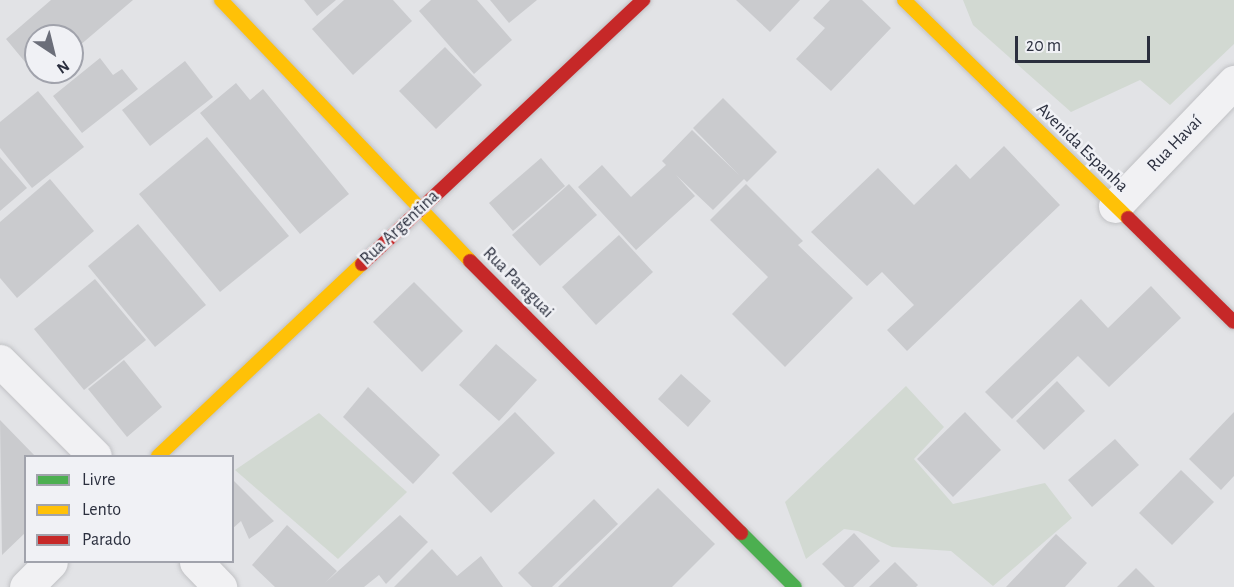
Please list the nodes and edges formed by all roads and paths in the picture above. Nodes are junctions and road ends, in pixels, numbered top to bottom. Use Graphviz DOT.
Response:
graph roads {
  1 [pos="221,0"];
  2 [pos="643,0"];
  3 [pos="904,0"];
  4 [pos="1234,82"];
  5 [pos="1115,206"];
  6 [pos="419,209"];
  7 [pos="1234,322"];
  8 [pos="0,361"];
  9 [pos="94,455"];
  10 [pos="159,455"];
  11 [pos="49,563"];
  12 [pos="198,563"];
  13 [pos="26,587"];
  14 [pos="220,587"];
  15 [pos="795,587"];
  1 -- 6 [label="street, Rua Paraguai"];
  2 -- 6 [label="street, Rua Argentina"];
  3 -- 5 [label="street, Avenida Espanha"];
  4 -- 5 [label="street, Rua Havaí"];
  5 -- 7 [label="street, Avenida Espanha"];
  6 -- 10 [label="street, Rua Argentina"];
  6 -- 15 [label="street, Rua Paraguai"];
  8 -- 9 [label="street"];
  11 -- 13 [label="street"];
  12 -- 14 [label="street"];
}
